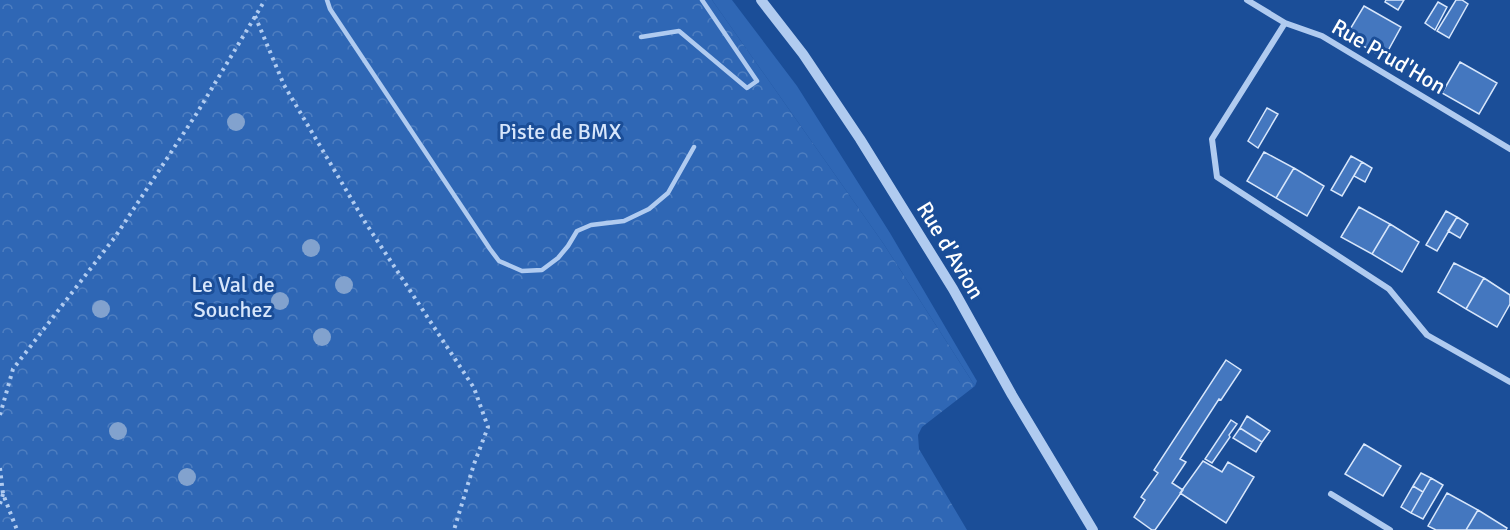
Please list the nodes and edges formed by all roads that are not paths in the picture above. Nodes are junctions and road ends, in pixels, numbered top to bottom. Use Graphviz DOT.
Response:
graph roads {
  1 [pos="327,0"];
  2 [pos="702,0"];
  3 [pos="762,0"];
  4 [pos="1247,0"];
  5 [pos="1285,23"];
  6 [pos="641,37"];
  7 [pos="694,147"];
  8 [pos="1510,149"];
  9 [pos="1510,382"];
  10 [pos="1331,494"];
  11 [pos="1093,530"];
  12 [pos="1390,530"];
  1 -- 7 [label="lane"];
  2 -- 6 [label="lane"];
  3 -- 11 [label="street, Rue d'Avion"];
  4 -- 5 [label="street, Rue Prud'Hon"];
  5 -- 8 [label="street, Rue Prud'Hon"];
  5 -- 9 [label="street"];
  10 -- 12 [label="street"];
}
